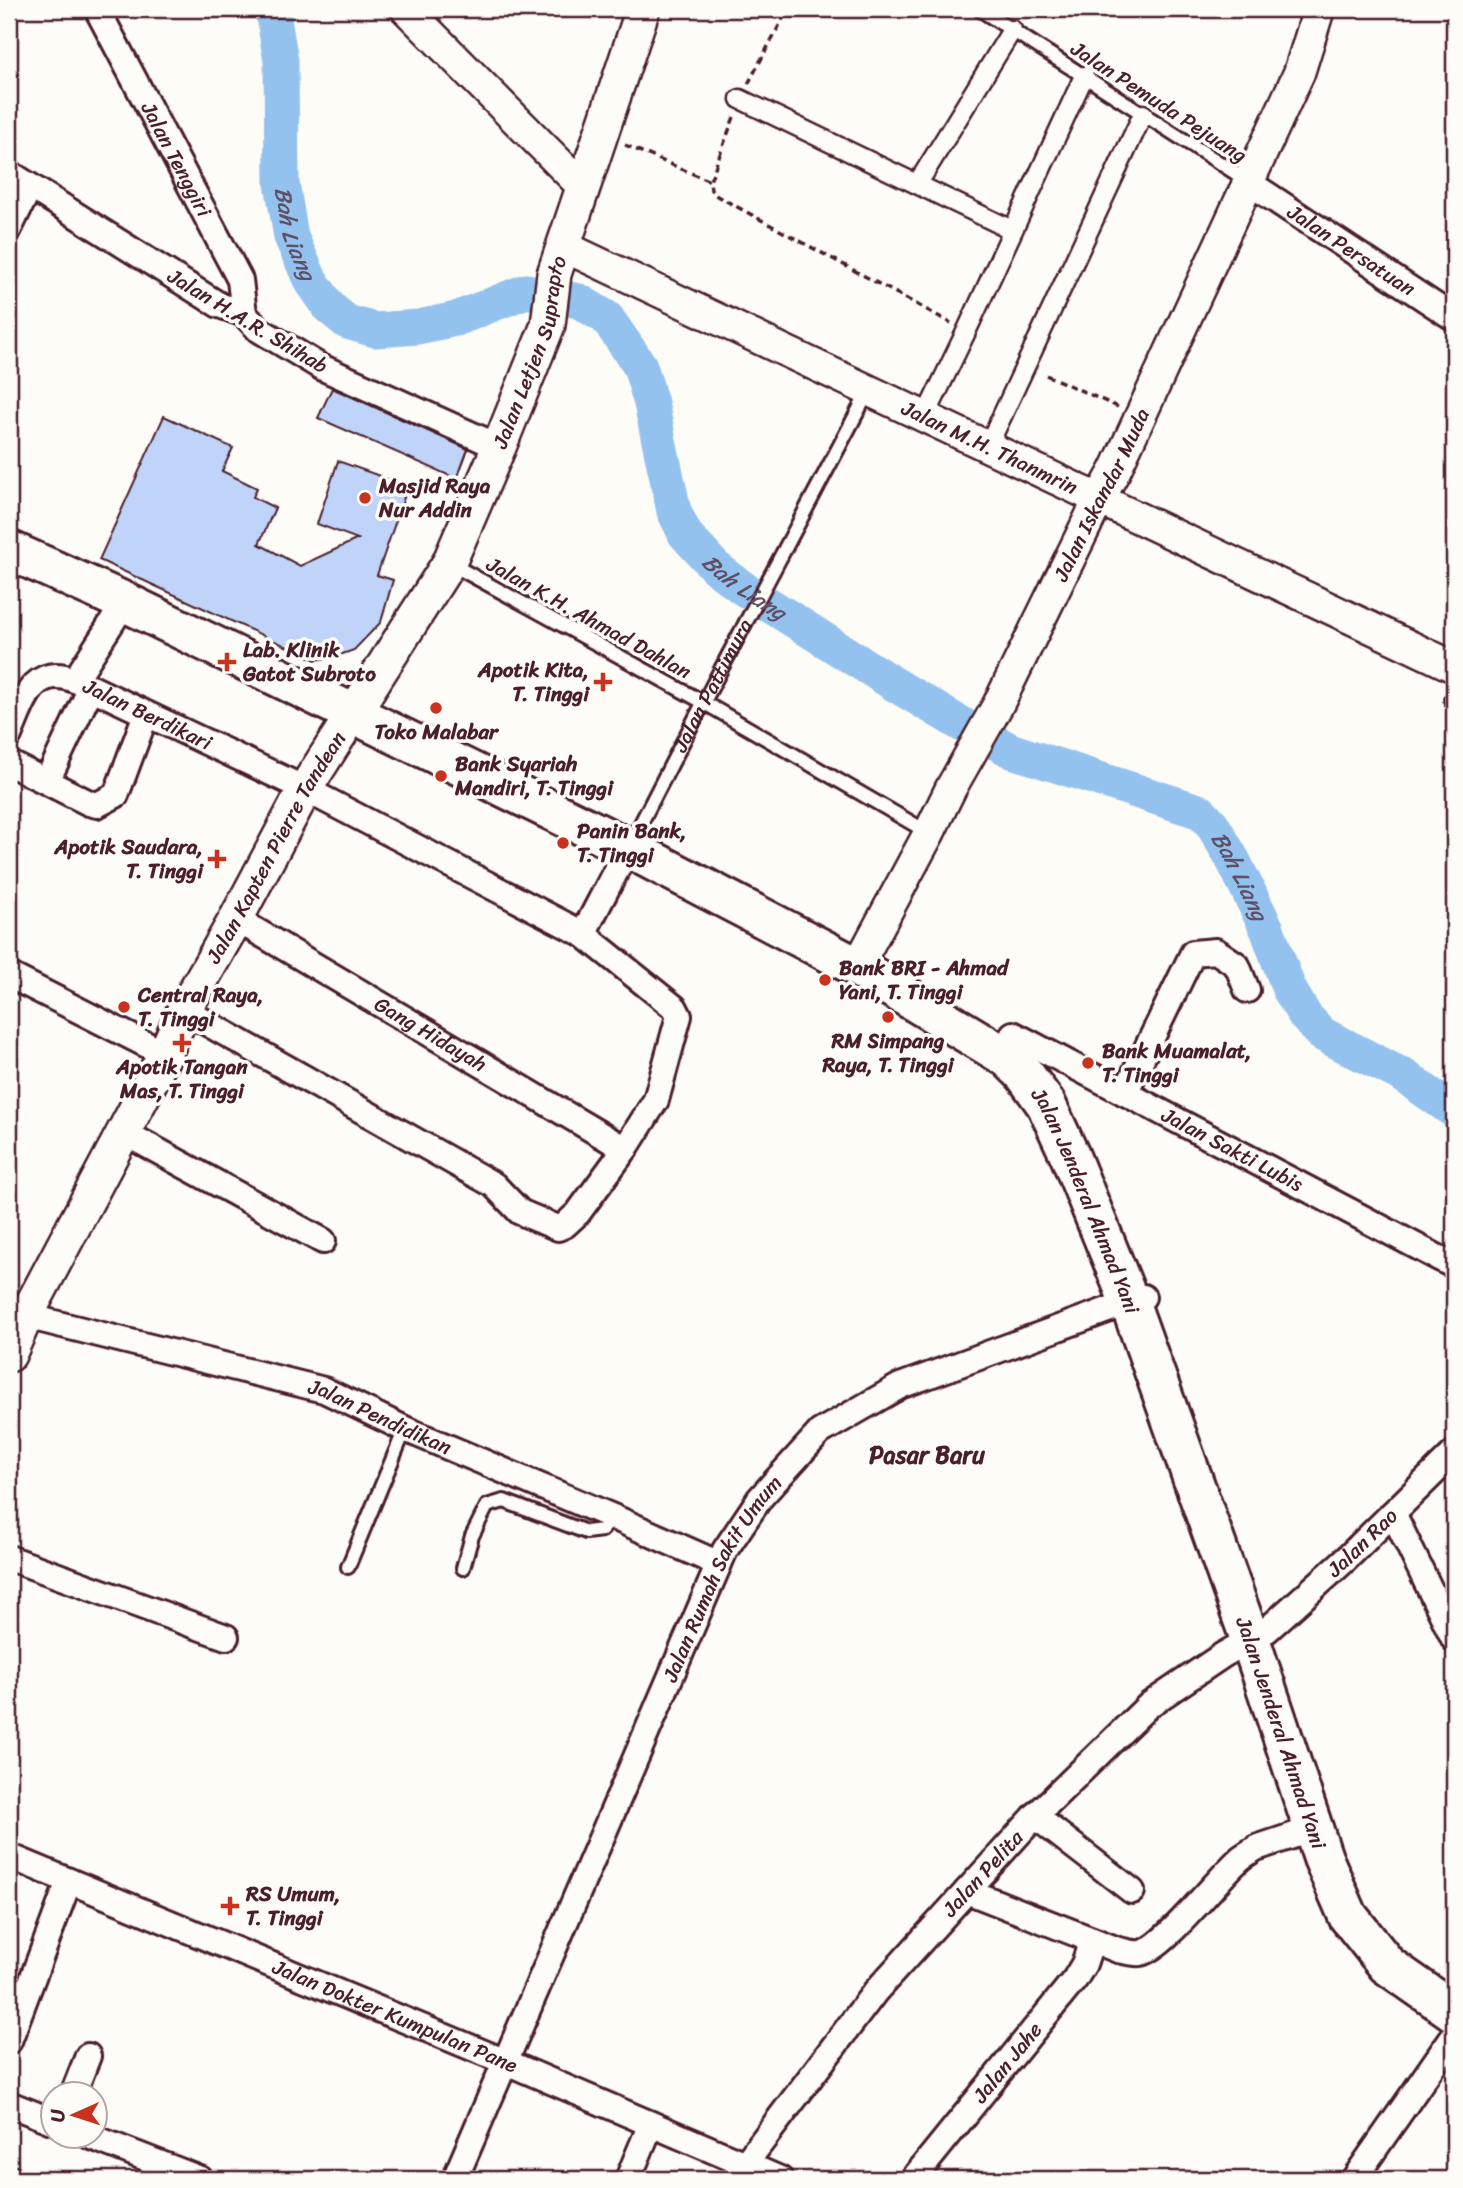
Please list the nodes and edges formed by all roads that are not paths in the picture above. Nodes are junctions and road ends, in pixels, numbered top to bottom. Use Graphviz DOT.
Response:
graph roads {
  1 [pos="97,9"];
  2 [pos="406,9"];
  3 [pos="643,9"];
  4 [pos="979,9"];
  5 [pos="1319,9"];
  6 [pos="1012,30"];
  7 [pos="1084,76"];
  8 [pos="740,99"];
  9 [pos="1143,114"];
  10 [pos="9,173"];
  11 [pos="1248,181"];
  12 [pos="918,183"];
  13 [pos="30,186"];
  14 [pos="583,187"];
  15 [pos="9,229"];
  16 [pos="1012,230"];
  17 [pos="559,260"];
  18 [pos="244,314"];
  19 [pos="1454,318"];
  20 [pos="869,390"];
  21 [pos="925,416"];
  22 [pos="988,446"];
  23 [pos="499,447"];
  24 [pos="1099,499"];
  25 [pos="9,533"];
  26 [pos="9,550"];
  27 [pos="449,563"];
  28 [pos="125,602"];
  29 [pos="1454,667"];
  30 [pos="83,684"];
  31 [pos="360,701"];
  32 [pos="703,702"];
  33 [pos="146,714"];
  34 [pos="9,735"];
  35 [pos="9,763"];
  36 [pos="47,781"];
  37 [pos="305,789"];
  38 [pos="929,833"];
  39 [pos="633,840"];
  40 [pos="236,919"];
  41 [pos="583,934"];
  42 [pos="862,959"];
  43 [pos="9,975"];
  44 [pos="1247,990"];
  45 [pos="184,1010"];
  46 [pos="1013,1034"];
  47 [pos="165,1054"];
  48 [pos="1125,1093"];
  49 [pos="123,1132"];
  50 [pos="625,1149"];
  51 [pos="323,1241"];
  52 [pos="1454,1266"];
  53 [pos="1137,1299"];
  54 [pos="17,1313"];
  55 [pos="9,1355"];
  56 [pos="405,1429"];
  57 [pos="1454,1453"];
  58 [pos="1393,1513"];
  59 [pos="613,1517"];
  60 [pos="9,1558"];
  61 [pos="719,1564"];
  62 [pos="348,1567"];
  63 [pos="463,1568"];
  64 [pos="1259,1634"];
  65 [pos="226,1637"];
  66 [pos="1454,1639"];
  67 [pos="1035,1816"];
  68 [pos="1313,1829"];
  69 [pos="9,1856"];
  70 [pos="68,1881"];
  71 [pos="967,1891"];
  72 [pos="1132,1891"];
  73 [pos="1091,1940"];
  74 [pos="1454,1987"];
  75 [pos="1454,2012"];
  76 [pos="1454,2035"];
  77 [pos="9,2041"];
  78 [pos="88,2056"];
  79 [pos="506,2062"];
  80 [pos="79,2080"];
  81 [pos="9,2104"];
  82 [pos="38,2115"];
  83 [pos="651,2124"];
  84 [pos="108,2143"];
  85 [pos="745,2164"];
  86 [pos="200,2179"];
  87 [pos="455,2179"];
  88 [pos="628,2179"];
  89 [pos="780,2179"];
  90 [pos="913,2179"];
  91 [pos="1354,2179"];
  1 -- 18 [label="street, Jalan Tenggiri"];
  2 -- 14 [label="street"];
  3 -- 14 [label="main road, Jalan Letjen Suprapto"];
  4 -- 6 [label="lane, Jalan Pemuda Pejuang"];
  5 -- 11 [label="street, Jalan Iskandar Muda"];
  6 -- 7 [label="lane, Jalan Pemuda Pejuang"];
  6 -- 12 [label="street"];
  7 -- 9 [label="lane, Jalan Pemuda Pejuang"];
  7 -- 16 [label="street"];
  8 -- 12 [label="street"];
  9 -- 11 [label="lane, Jalan Pemuda Pejuang"];
  9 -- 22 [label="street"];
  10 -- 13 [label="street, Jalan H.A.R. Shihab"];
  11 -- 19 [label="street, Jalan Persatuan"];
  11 -- 24 [label="street, Jalan Iskandar Muda"];
  12 -- 16 [label="street"];
  13 -- 15 [label="street"];
  13 -- 18 [label="street, Jalan H.A.R. Shihab"];
  14 -- 17 [label="main road, Jalan Letjen Suprapto"];
  16 -- 21 [label="street"];
  17 -- 20 [label="street, Jalan M.H. Thanmrin"];
  17 -- 23 [label="main road, Jalan Letjen Suprapto"];
  18 -- 23 [label="street, Jalan H.A.R. Shihab"];
  20 -- 21 [label="street, Jalan M.H. Thanmrin"];
  20 -- 32 [label="lane, Jalan Pattimura"];
  21 -- 22 [label="street, Jalan M.H. Thanmrin"];
  22 -- 24 [label="street, Jalan M.H. Thanmrin"];
  23 -- 27 [label="main road, Jalan Letjen Suprapto"];
  24 -- 29 [label="street, Jalan M.H. Thanmrin"];
  24 -- 38 [label="street, Jalan Iskandar Muda"];
  25 -- 31 [label="main road"];
  26 -- 28 [label="main road"];
  27 -- 31 [label="main road, Jalan Letjen Suprapto"];
  27 -- 32 [label="lane, Jalan K.H. Ahmad Dahlan"];
  28 -- 30 [label="street, Jalan Berdikari"];
  28 -- 31 [label="main road"];
  30 -- 33 [label="street, Jalan Berdikari"];
  30 -- 34 [label="street"];
  30 -- 36 [label="street"];
  31 -- 37 [label="main road, Jalan Kapten Pierre Tandean"];
  31 -- 39 [label="main road, Jalan Jenderal Ahmad Yani"];
  32 -- 38 [label="lane, Jalan K.H. Ahmad Dahlan"];
  32 -- 39 [label="lane, Jalan Pattimura"];
  33 -- 36 [label="street"];
  33 -- 37 [label="street, Jalan Berdikari"];
  35 -- 36 [label="street"];
  37 -- 40 [label="main road, Jalan Kapten Pierre Tandean"];
  37 -- 41 [label="street"];
  38 -- 42 [label="street, Jalan Iskandar Muda"];
  39 -- 41 [label="street, Jalan Pattimura"];
  39 -- 42 [label="main road, Jalan Jenderal Ahmad Yani"];
  40 -- 45 [label="main road, Jalan Kapten Pierre Tandean"];
  40 -- 50 [label="street, Gang Hidayah"];
  41 -- 50 [label="street"];
  42 -- 46 [label="main road, Jalan Jenderal Ahmad Yani"];
  42 -- 53 [label="main road, Jalan Jenderal Ahmad Yani"];
  43 -- 47 [label="street"];
  44 -- 48 [label="street"];
  45 -- 47 [label="main road, Jalan Kapten Pierre Tandean"];
  45 -- 50 [label="street"];
  46 -- 48 [label="street, Jalan Sakti Lubis"];
  46 -- 53 [label="main road, Jalan Jenderal Ahmad Yani"];
  47 -- 49 [label="main road, Jalan Kapten Pierre Tandean"];
  48 -- 52 [label="street, Jalan Sakti Lubis"];
  49 -- 51 [label="street"];
  49 -- 54 [label="main road, Jalan Kapten Pierre Tandean"];
  53 -- 61 [label="street, Jalan Rumah Sakit Umum"];
  53 -- 64 [label="main road, Jalan Jenderal Ahmad Yani"];
  54 -- 55 [label="main road, Jalan Kapten Pierre Tandean"];
  54 -- 56 [label="street, Jalan Pendidikan"];
  56 -- 59 [label="street, Jalan Pendidikan"];
  56 -- 62 [label="lane"];
  57 -- 58 [label="street, Jalan Rao"];
  58 -- 64 [label="street, Jalan Rao"];
  58 -- 66 [label="street"];
  59 -- 61 [label="street, Jalan Pendidikan"];
  59 -- 63 [label="lane"];
  60 -- 65 [label="street"];
  61 -- 79 [label="street, Jalan Rumah Sakit Umum"];
  64 -- 67 [label="street, Jalan Pelita"];
  64 -- 68 [label="main road, Jalan Jenderal Ahmad Yani"];
  64 -- 74 [label="main road, Jalan Jenderal Ahmad Yani"];
  67 -- 71 [label="street, Jalan Pelita"];
  67 -- 72 [label="street"];
  68 -- 73 [label="street"];
  68 -- 75 [label="main road, Jalan Jenderal Ahmad Yani"];
  69 -- 70 [label="street, Jalan Dokter Kumpulan Pane"];
  70 -- 77 [label="street"];
  70 -- 79 [label="street, Jalan Dokter Kumpulan Pane"];
  71 -- 73 [label="street"];
  71 -- 85 [label="street, Jalan Pelita"];
  73 -- 90 [label="street, Jalan Jahe"];
  76 -- 91 [label="street"];
  78 -- 80 [label="street"];
  79 -- 83 [label="street, Jalan Dokter Kumpulan Pane"];
  79 -- 87 [label="street, Jalan Rumah Sakit Umum"];
  81 -- 82 [label="street"];
  83 -- 85 [label="street, Jalan Dokter Kumpulan Pane"];
  83 -- 88 [label="street"];
  84 -- 86 [label="street"];
  85 -- 89 [label="street, Jalan Dokter Kumpulan Pane"];
}
